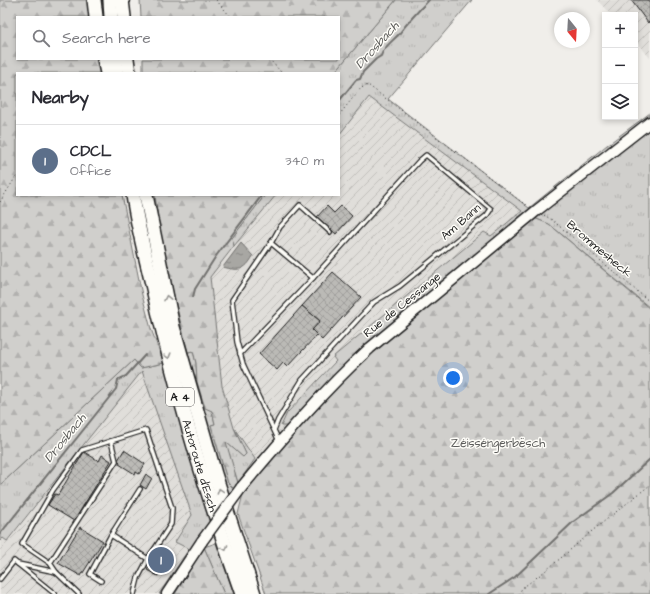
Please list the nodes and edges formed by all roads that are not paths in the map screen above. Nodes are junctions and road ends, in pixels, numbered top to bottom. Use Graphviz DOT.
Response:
graph roads {
  1 [pos="94,0"];
  2 [pos="110,0"];
  3 [pos="122,0"];
  4 [pos="130,0"];
  5 [pos="96,16"];
  6 [pos="111,16"];
  7 [pos="124,16"];
  8 [pos="131,16"];
  9 [pos="104,60"];
  10 [pos="115,60"];
  11 [pos="127,60"];
  12 [pos="132,60"];
  13 [pos="107,72"];
  14 [pos="116,72"];
  15 [pos="130,72"];
  16 [pos="130,72"];
  17 [pos="650,122"];
  18 [pos="128,196"];
  19 [pos="133,196"];
  20 [pos="146,196"];
  21 [pos="330,232"];
  22 [pos="271,242"];
  23 [pos="312,278"];
  24 [pos="162,330"];
  25 [pos="240,354"];
  26 [pos="274,430"];
  27 [pos="111,441"];
  28 [pos="279,442"];
  29 [pos="140,489"];
  30 [pos="112,535"];
  31 [pos="148,559"];
  32 [pos="50,563"];
  33 [pos="17,564"];
  34 [pos="56,572"];
  35 [pos="0,579"];
  36 [pos="101,581"];
  37 [pos="55,594"];
  38 [pos="79,594"];
  39 [pos="134,594"];
  40 [pos="167,594"];
  41 [pos="242,594"];
  42 [pos="254,594"];
  1 -- 5 [label="highway"];
  2 -- 6 [label="highway"];
  3 -- 7 [label="highway"];
  4 -- 8 [label="highway"];
  9 -- 13 [label="highway"];
  10 -- 14 [label="highway"];
  11 -- 15 [label="highway"];
  12 -- 16 [label="highway"];
  17 -- 28 [label="main road, Rue de Cessange"];
  18 -- 24 [label="highway, A 4"];
  19 -- 24 [label="highway, Autoroute d'Esch / A 4"];
  42 -- 20 [label="highway, Autoroute d'Esch / A 4, one-way"];
  21 -- 22 [label="lane"];
  22 -- 23 [label="lane"];
  22 -- 25 [label="lane"];
  23 -- 25 [label="lane, Am Bann"];
  23 -- 26 [label="lane, Am Bann"];
  24 -- 41 [label="highway, Autoroute d'Esch / A 4, one-way"];
  25 -- 26 [label="lane"];
  26 -- 28 [label="lane"];
  27 -- 31 [label="lane"];
  27 -- 32 [label="lane"];
  27 -- 32 [label="lane"];
  28 -- 40 [label="main road, Rue de Cessange, bridge"];
  29 -- 30 [label="lane"];
  30 -- 31 [label="lane"];
  30 -- 36 [label="lane"];
  31 -- 39 [label="lane"];
  32 -- 34 [label="lane"];
  33 -- 34 [label="lane"];
  33 -- 35 [label="lane"];
  33 -- 37 [label="lane"];
  34 -- 38 [label="lane"];
}
